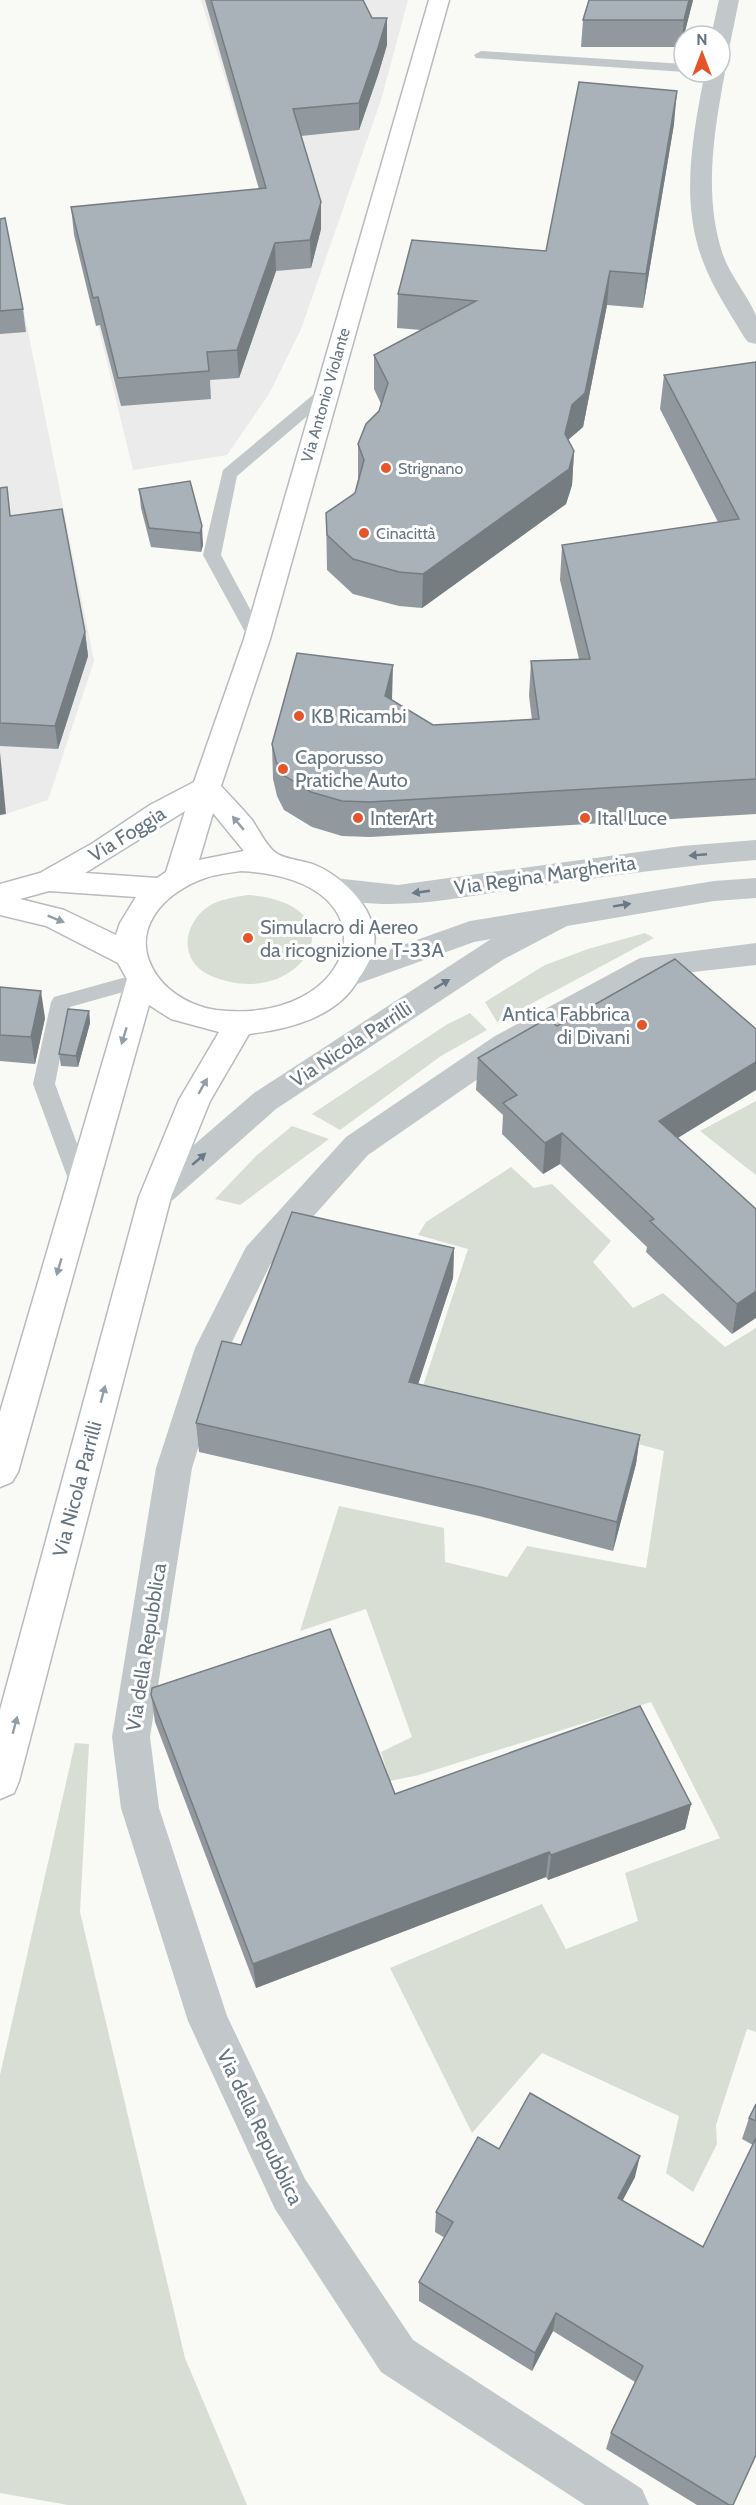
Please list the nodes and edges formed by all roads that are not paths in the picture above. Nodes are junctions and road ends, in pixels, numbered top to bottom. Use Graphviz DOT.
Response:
graph roads {
  1 [pos="439,0"];
  2 [pos="729,0"];
  3 [pos="724,24"];
  4 [pos="481,55"];
  5 [pos="672,67"];
  6 [pos="713,84"];
  7 [pos="756,337"];
  8 [pos="326,392"];
  9 [pos="257,639"];
  10 [pos="206,788"];
  11 [pos="756,850"];
  12 [pos="267,861"];
  13 [pos="49,881"];
  14 [pos="170,882"];
  15 [pos="334,888"];
  16 [pos="756,888"];
  17 [pos="0,894"];
  18 [pos="0,905"];
  19 [pos="564,915"];
  20 [pos="756,954"];
  21 [pos="136,968"];
  22 [pos="346,977"];
  23 [pos="240,1023"];
  24 [pos="82,1187"];
  25 [pos="155,1197"];
  26 [pos="0,1472"];
  27 [pos="0,1782"];
  28 [pos="626,2505"];
  1 -- 8 [label="main road, Via Antonio Violante"];
  2 -- 3 [label="street"];
  4 -- 5 [label="lane"];
  6 -- 7 [label="street"];
  8 -- 9 [label="main road, Via Antonio Violante"];
  8 -- 9 [label="lane"];
  9 -- 10 [label="main road, Via Antonio Violante"];
  12 -- 10 [label="main road, one-way"];
  10 -- 13 [label="main road, Via Foggia"];
  10 -- 14 [label="main road, Via Antonio Violante"];
  11 -- 15 [label="street, Via Regina Margherita, one-way"];
  12 -- 14 [label="main road"];
  12 -- 15 [label="main road"];
  13 -- 14 [label="main road, Via Foggia"];
  13 -- 17 [label="main road, Via Foggia"];
  14 -- 21 [label="main road"];
  15 -- 22 [label="main road"];
  19 -- 16 [label="street, Via Regina Margherita, one-way"];
  18 -- 21 [label="main road, one-way"];
  19 -- 22 [label="street, Via Regina Margherita"];
  25 -- 19 [label="street, Via Nicola Parrilli, one-way"];
  20 -- 28 [label="street, Via della Repubblica"];
  21 -- 23 [label="main road"];
  21 -- 24 [label="main road, one-way"];
  21 -- 24 [label="lane"];
  22 -- 23 [label="main road"];
  25 -- 23 [label="main road, Via Nicola Parrilli, one-way"];
  24 -- 26 [label="main road, one-way"];
  27 -- 25 [label="main road, Via Nicola Parrilli, one-way"];
}
